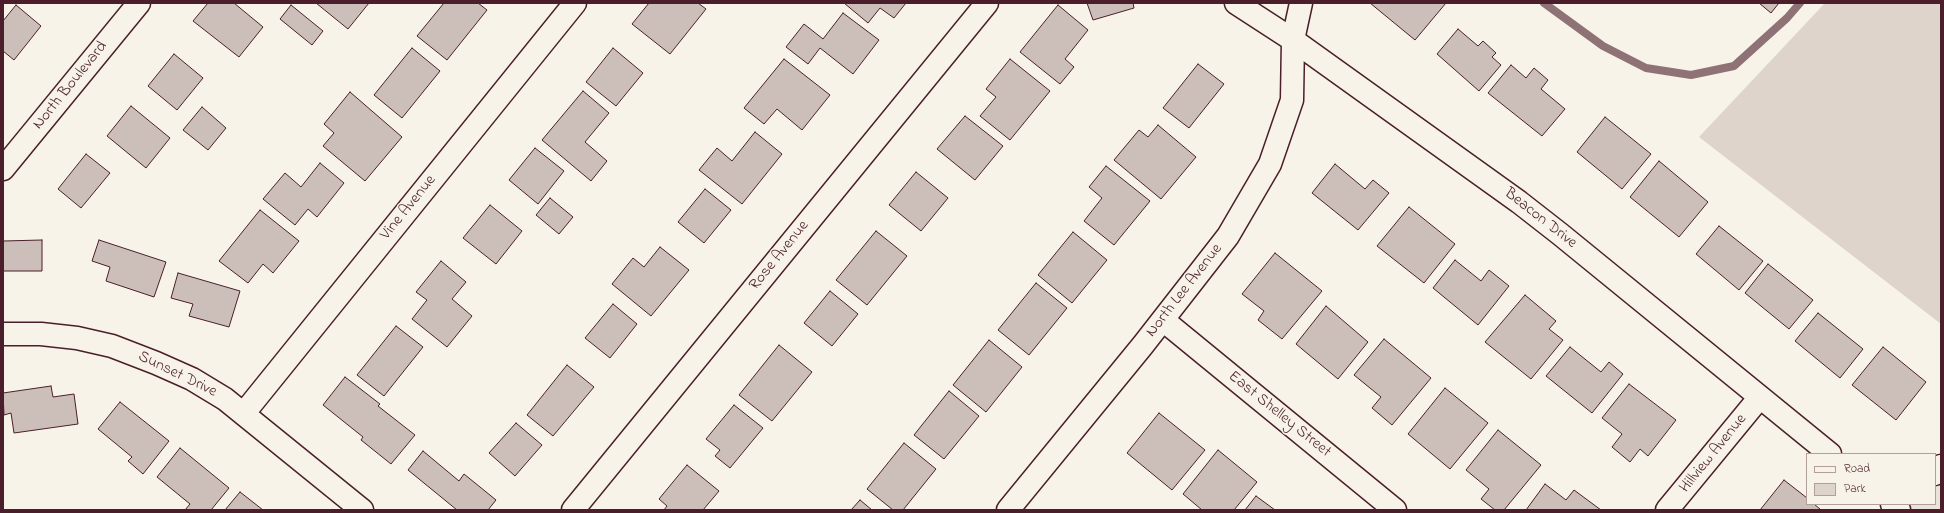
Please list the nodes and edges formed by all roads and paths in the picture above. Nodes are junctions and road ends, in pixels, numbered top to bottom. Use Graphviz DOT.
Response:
graph roads {
  1 [pos="139,3"];
  2 [pos="575,3"];
  3 [pos="987,3"];
  4 [pos="1236,3"];
  5 [pos="1302,3"];
  6 [pos="1293,40"];
  7 [pos="3,169"];
  8 [pos="1163,320"];
  9 [pos="3,334"];
  10 [pos="1760,397"];
  11 [pos="244,413"];
  12 [pos="1829,453"];
  13 [pos="362,510"];
  14 [pos="574,510"];
  15 [pos="1008,510"];
  16 [pos="1396,510"];
  17 [pos="1667,510"];
  1 -- 7 [label="street, North Boulevard"];
  2 -- 11 [label="street, Vine Avenue"];
  3 -- 14 [label="street, Rose Avenue"];
  4 -- 6 [label="street, Beacon Drive"];
  5 -- 6 [label="street, North Lee Avenue"];
  6 -- 8 [label="street, North Lee Avenue"];
  6 -- 10 [label="street, Beacon Drive"];
  8 -- 15 [label="street, North Lee Avenue"];
  8 -- 16 [label="street, East Shelley Street"];
  9 -- 11 [label="street, Sunset Drive"];
  10 -- 12 [label="street, Beacon Drive"];
  10 -- 17 [label="street, Hillview Avenue"];
  11 -- 13 [label="street, Sunset Drive"];
}
